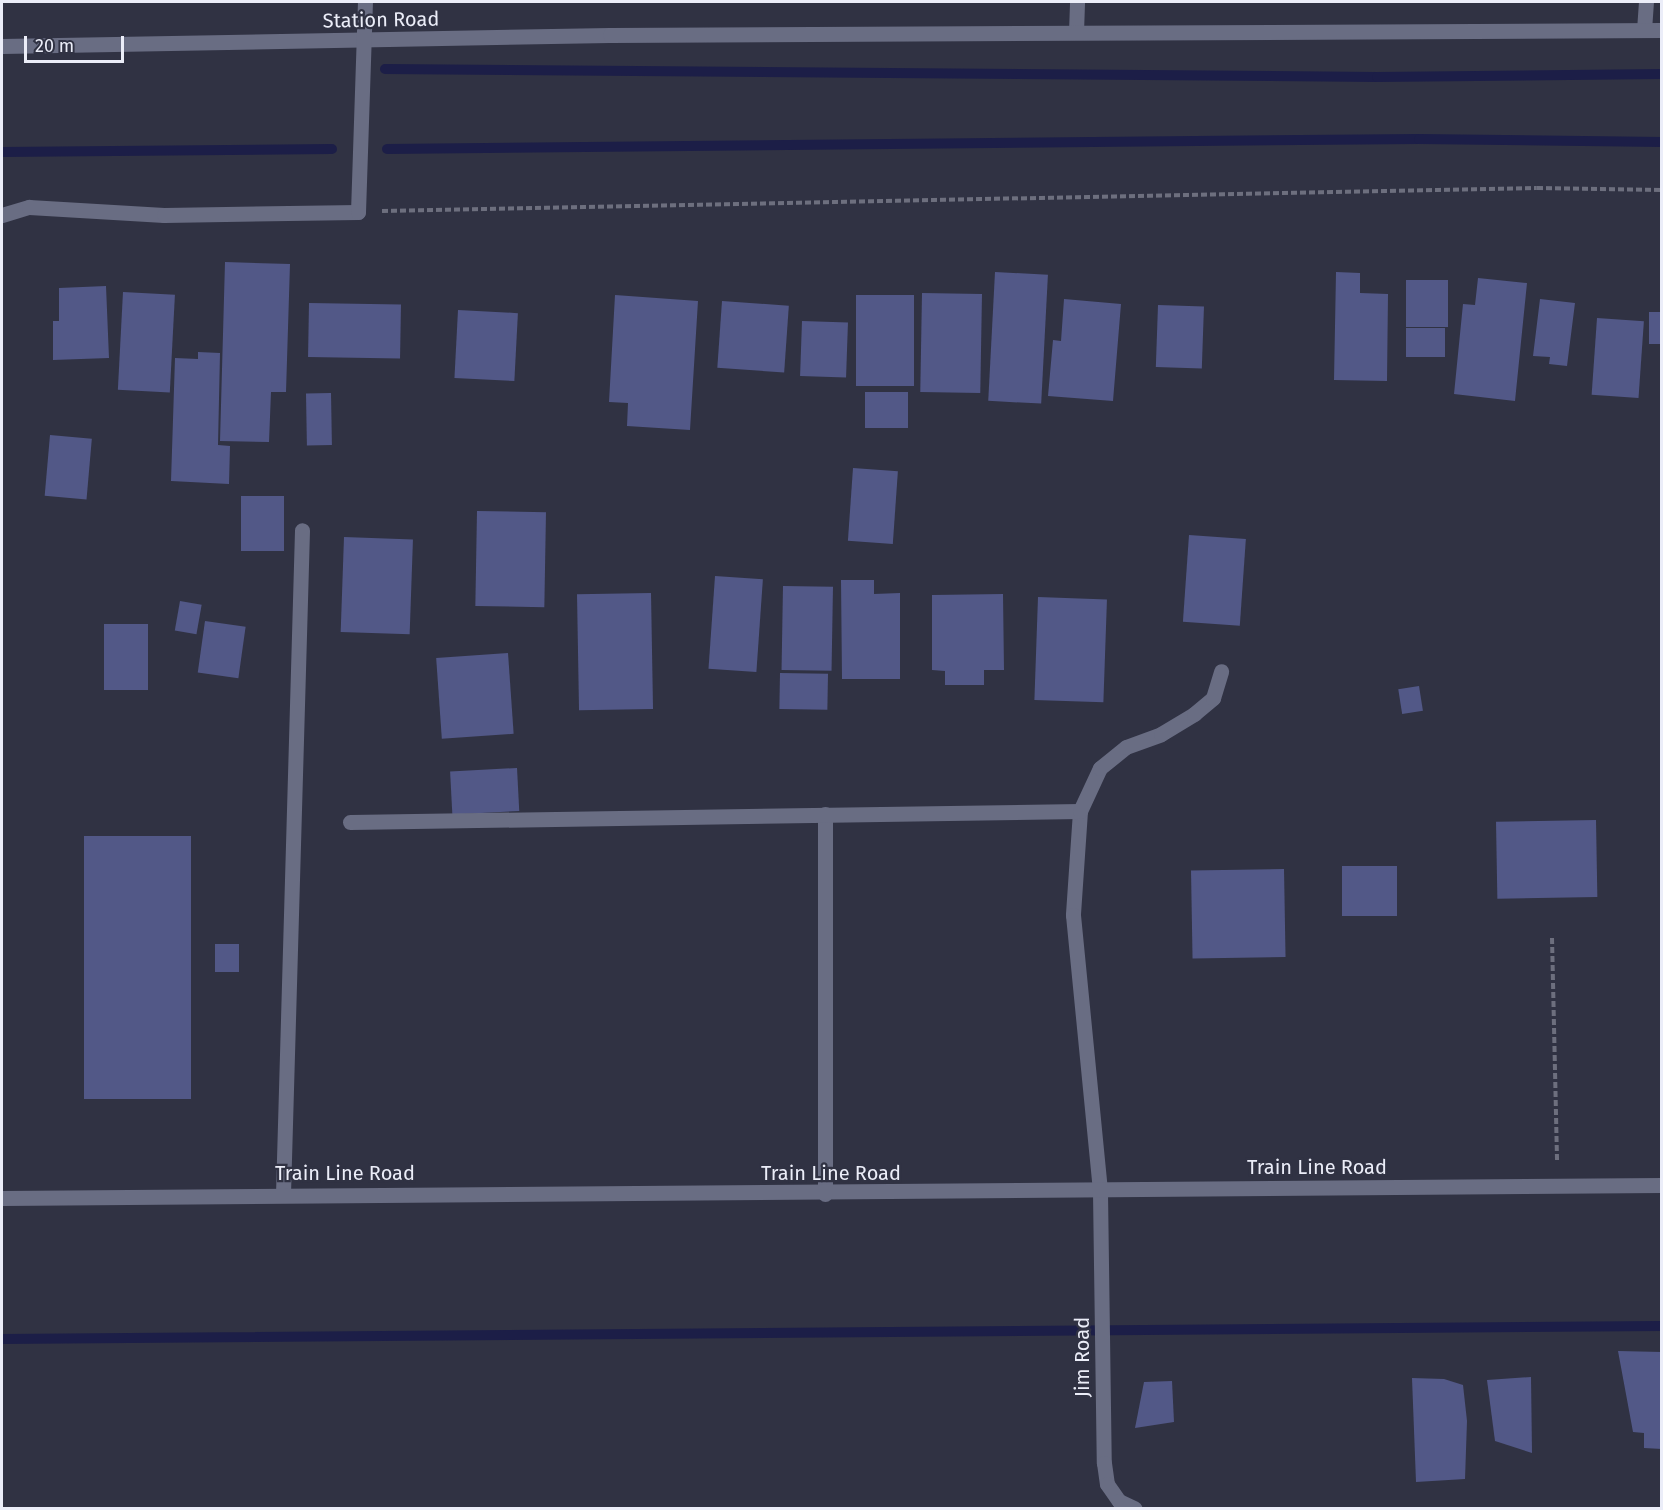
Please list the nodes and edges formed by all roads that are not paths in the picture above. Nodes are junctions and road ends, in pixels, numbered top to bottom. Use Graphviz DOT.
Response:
graph roads {
  1 [pos="365,2"];
  2 [pos="1077,2"];
  3 [pos="1646,2"];
  4 [pos="1644,30"];
  5 [pos="1662,30"];
  6 [pos="1076,32"];
  7 [pos="364,42"];
  8 [pos="2,46"];
  9 [pos="2,215"];
  10 [pos="302,530"];
  11 [pos="1221,671"];
  12 [pos="1080,811"];
  13 [pos="825,814"];
  14 [pos="350,822"];
  15 [pos="1662,1185"];
  16 [pos="1100,1192"];
  17 [pos="283,1194"];
  18 [pos="825,1194"];
  19 [pos="2,1198"];
  20 [pos="1134,1509"];
  1 -- 7 [label="street"];
  2 -- 6 [label="street"];
  3 -- 4 [label="street"];
  4 -- 5 [label="street, Station Road"];
  4 -- 6 [label="street, Station Road"];
  6 -- 7 [label="street, Station Road"];
  7 -- 8 [label="street, Station Road"];
  7 -- 9 [label="street"];
  10 -- 17 [label="street"];
  11 -- 12 [label="street"];
  12 -- 13 [label="street"];
  12 -- 16 [label="street, Jim Road"];
  13 -- 14 [label="street"];
  13 -- 18 [label="street"];
  15 -- 16 [label="street, Train Line Road"];
  16 -- 18 [label="street, Train Line Road"];
  16 -- 20 [label="street, Jim Road"];
  17 -- 18 [label="street, Train Line Road"];
  17 -- 19 [label="street, Train Line Road"];
}
